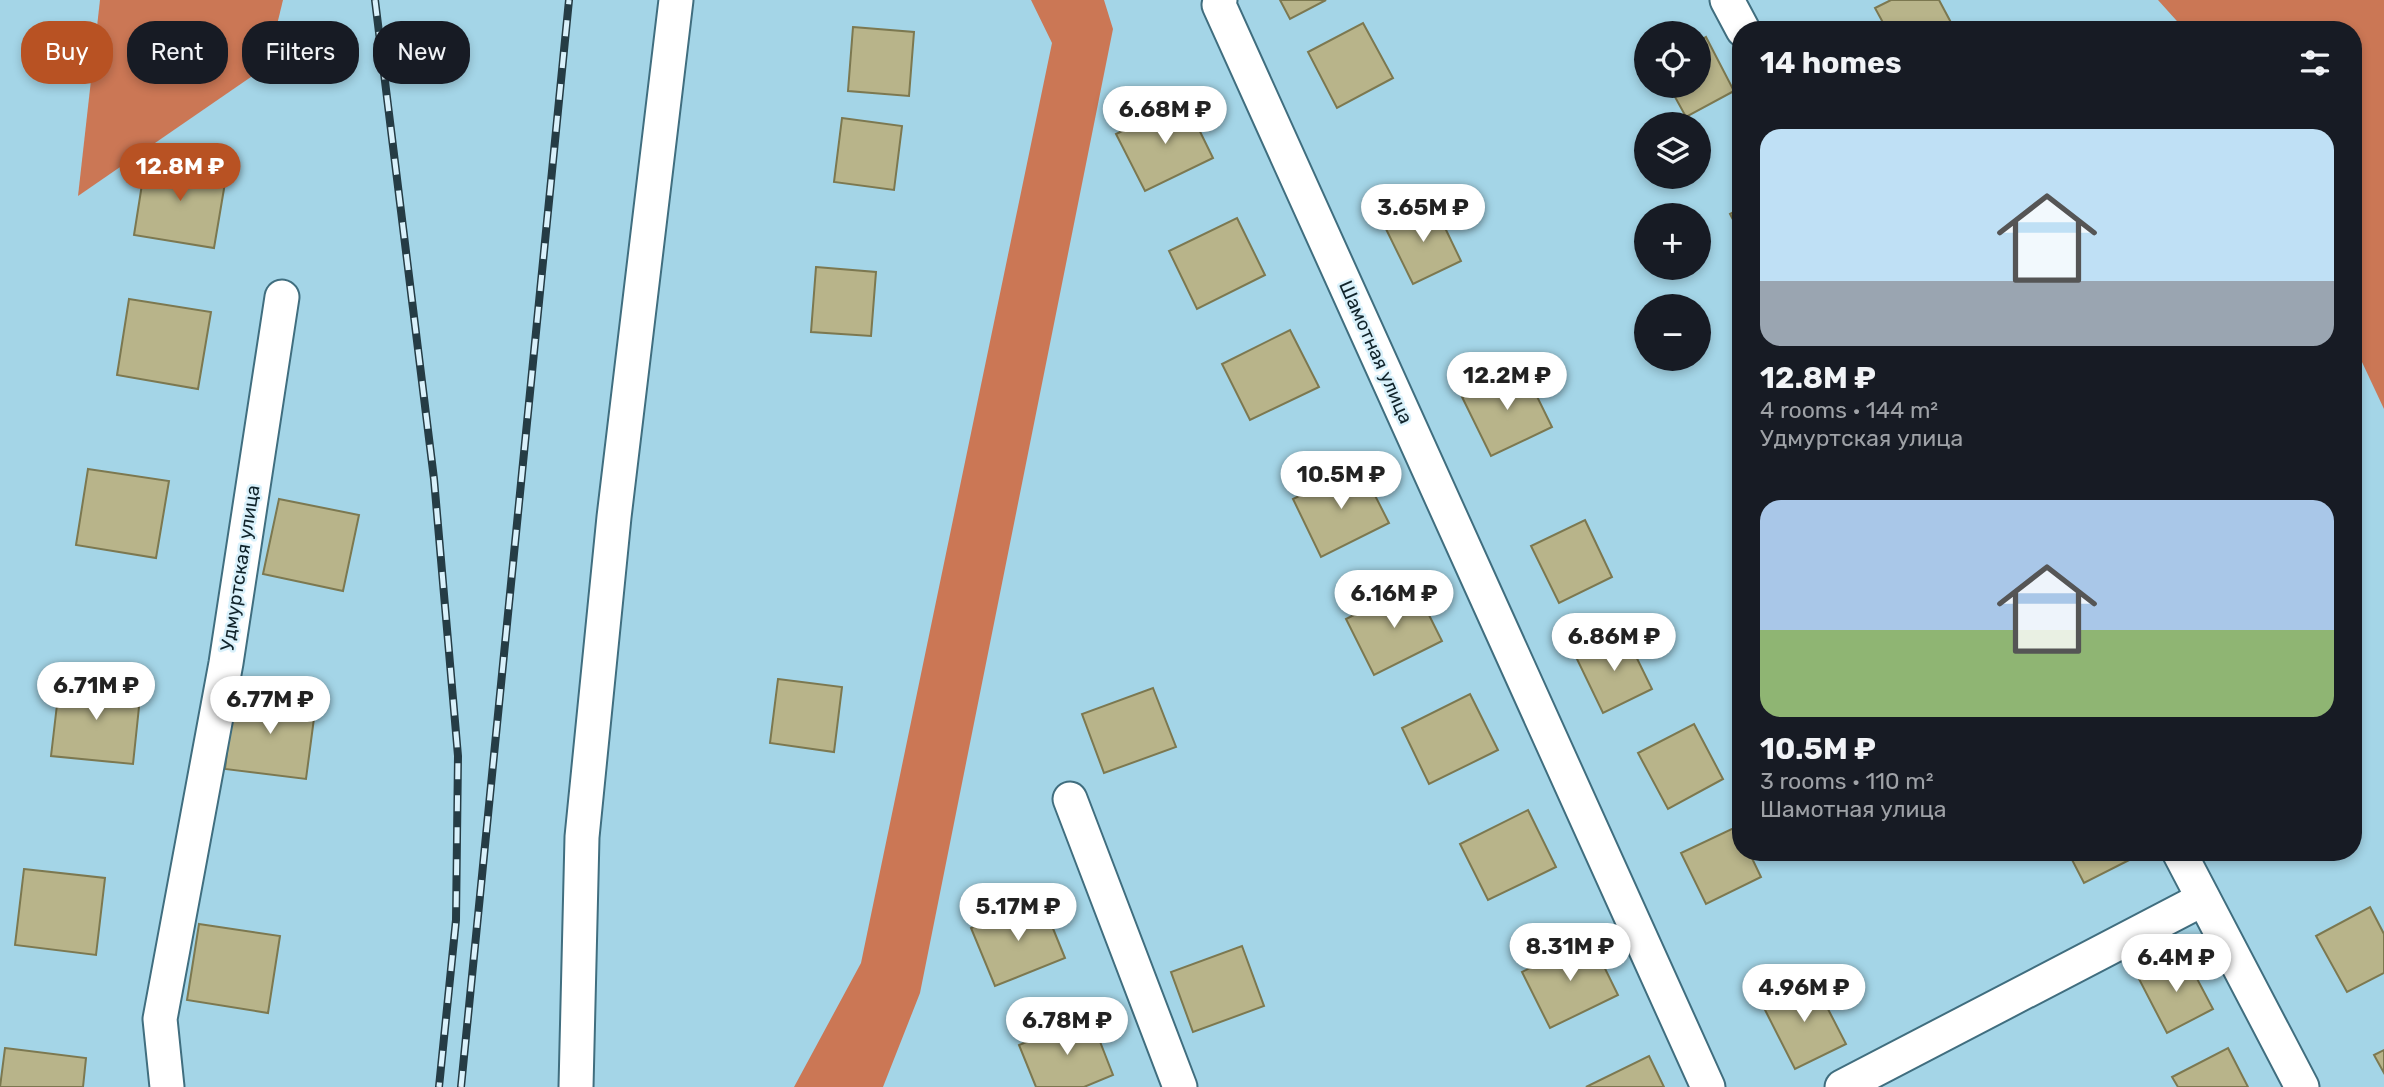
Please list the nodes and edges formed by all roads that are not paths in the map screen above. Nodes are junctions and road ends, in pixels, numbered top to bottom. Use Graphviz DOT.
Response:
graph roads {
  1 [pos="676,0"];
  2 [pos="1220,0"];
  3 [pos="1727,0"];
  4 [pos="1738,21"];
  5 [pos="282,297"];
  6 [pos="1070,799"];
  7 [pos="2184,861"];
  8 [pos="2203,899"];
  9 [pos="167,1087"];
  10 [pos="576,1087"];
  11 [pos="1180,1087"];
  12 [pos="1709,1087"];
  13 [pos="1842,1087"];
  14 [pos="2302,1087"];
  1 -- 10 [label="street"];
  2 -- 12 [label="street, Шамотная улица"];
  3 -- 4 [label="street"];
  5 -- 9 [label="street, Удмуртская улица"];
  6 -- 11 [label="street"];
  7 -- 8 [label="street"];
  8 -- 13 [label="street"];
  8 -- 14 [label="street"];
}
